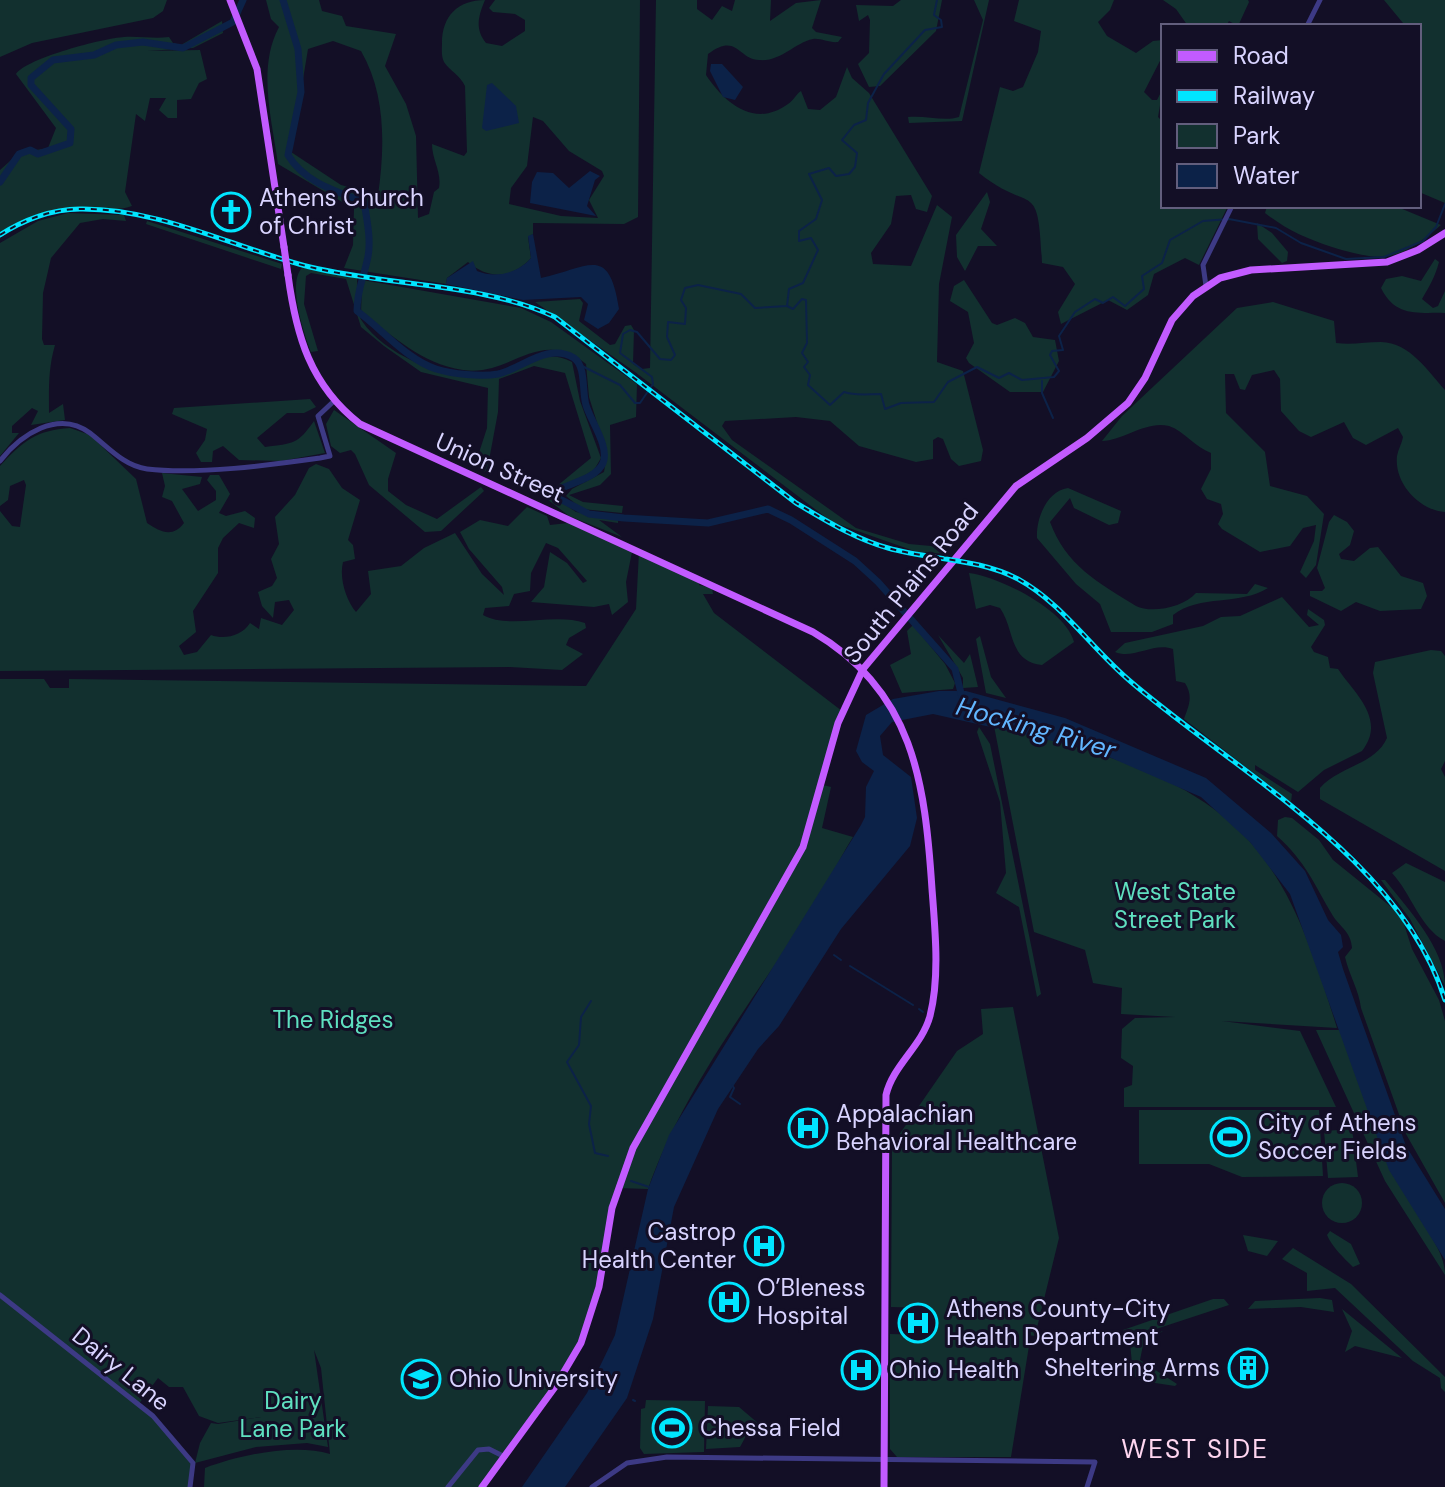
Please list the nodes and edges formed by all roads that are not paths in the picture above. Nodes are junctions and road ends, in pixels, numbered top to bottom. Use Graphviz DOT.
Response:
graph roads {
  1 [pos="1320,0"];
  2 [pos="231,1"];
  3 [pos="1308,24"];
  4 [pos="1231,208"];
  5 [pos="1445,233"];
  6 [pos="1206,286"];
  7 [pos="334,401"];
  8 [pos="0,461"];
  9 [pos="863,669"];
  10 [pos="0,1295"];
  11 [pos="505,1457"];
  12 [pos="885,1459"];
  13 [pos="190,1487"];
  14 [pos="448,1487"];
  15 [pos="482,1487"];
  16 [pos="592,1487"];
  17 [pos="884,1487"];
  18 [pos="1087,1487"];
  1 -- 3 [label="street"];
  2 -- 7 [label="main road, Union Street, bridge"];
  4 -- 6 [label="street"];
  5 -- 6 [label="main road, South Plains Road"];
  6 -- 9 [label="main road, South Plains Road"];
  7 -- 8 [label="street"];
  7 -- 9 [label="main road, Union Street"];
  9 -- 11 [label="main road, South Plains Road"];
  9 -- 12 [label="main road, Union Street"];
  10 -- 13 [label="street, Dairy Lane"];
  11 -- 14 [label="street"];
  11 -- 15 [label="main road, South Plains Road"];
  12 -- 16 [label="street"];
  12 -- 17 [label="main road, Union Street"];
  12 -- 18 [label="street"];
}
